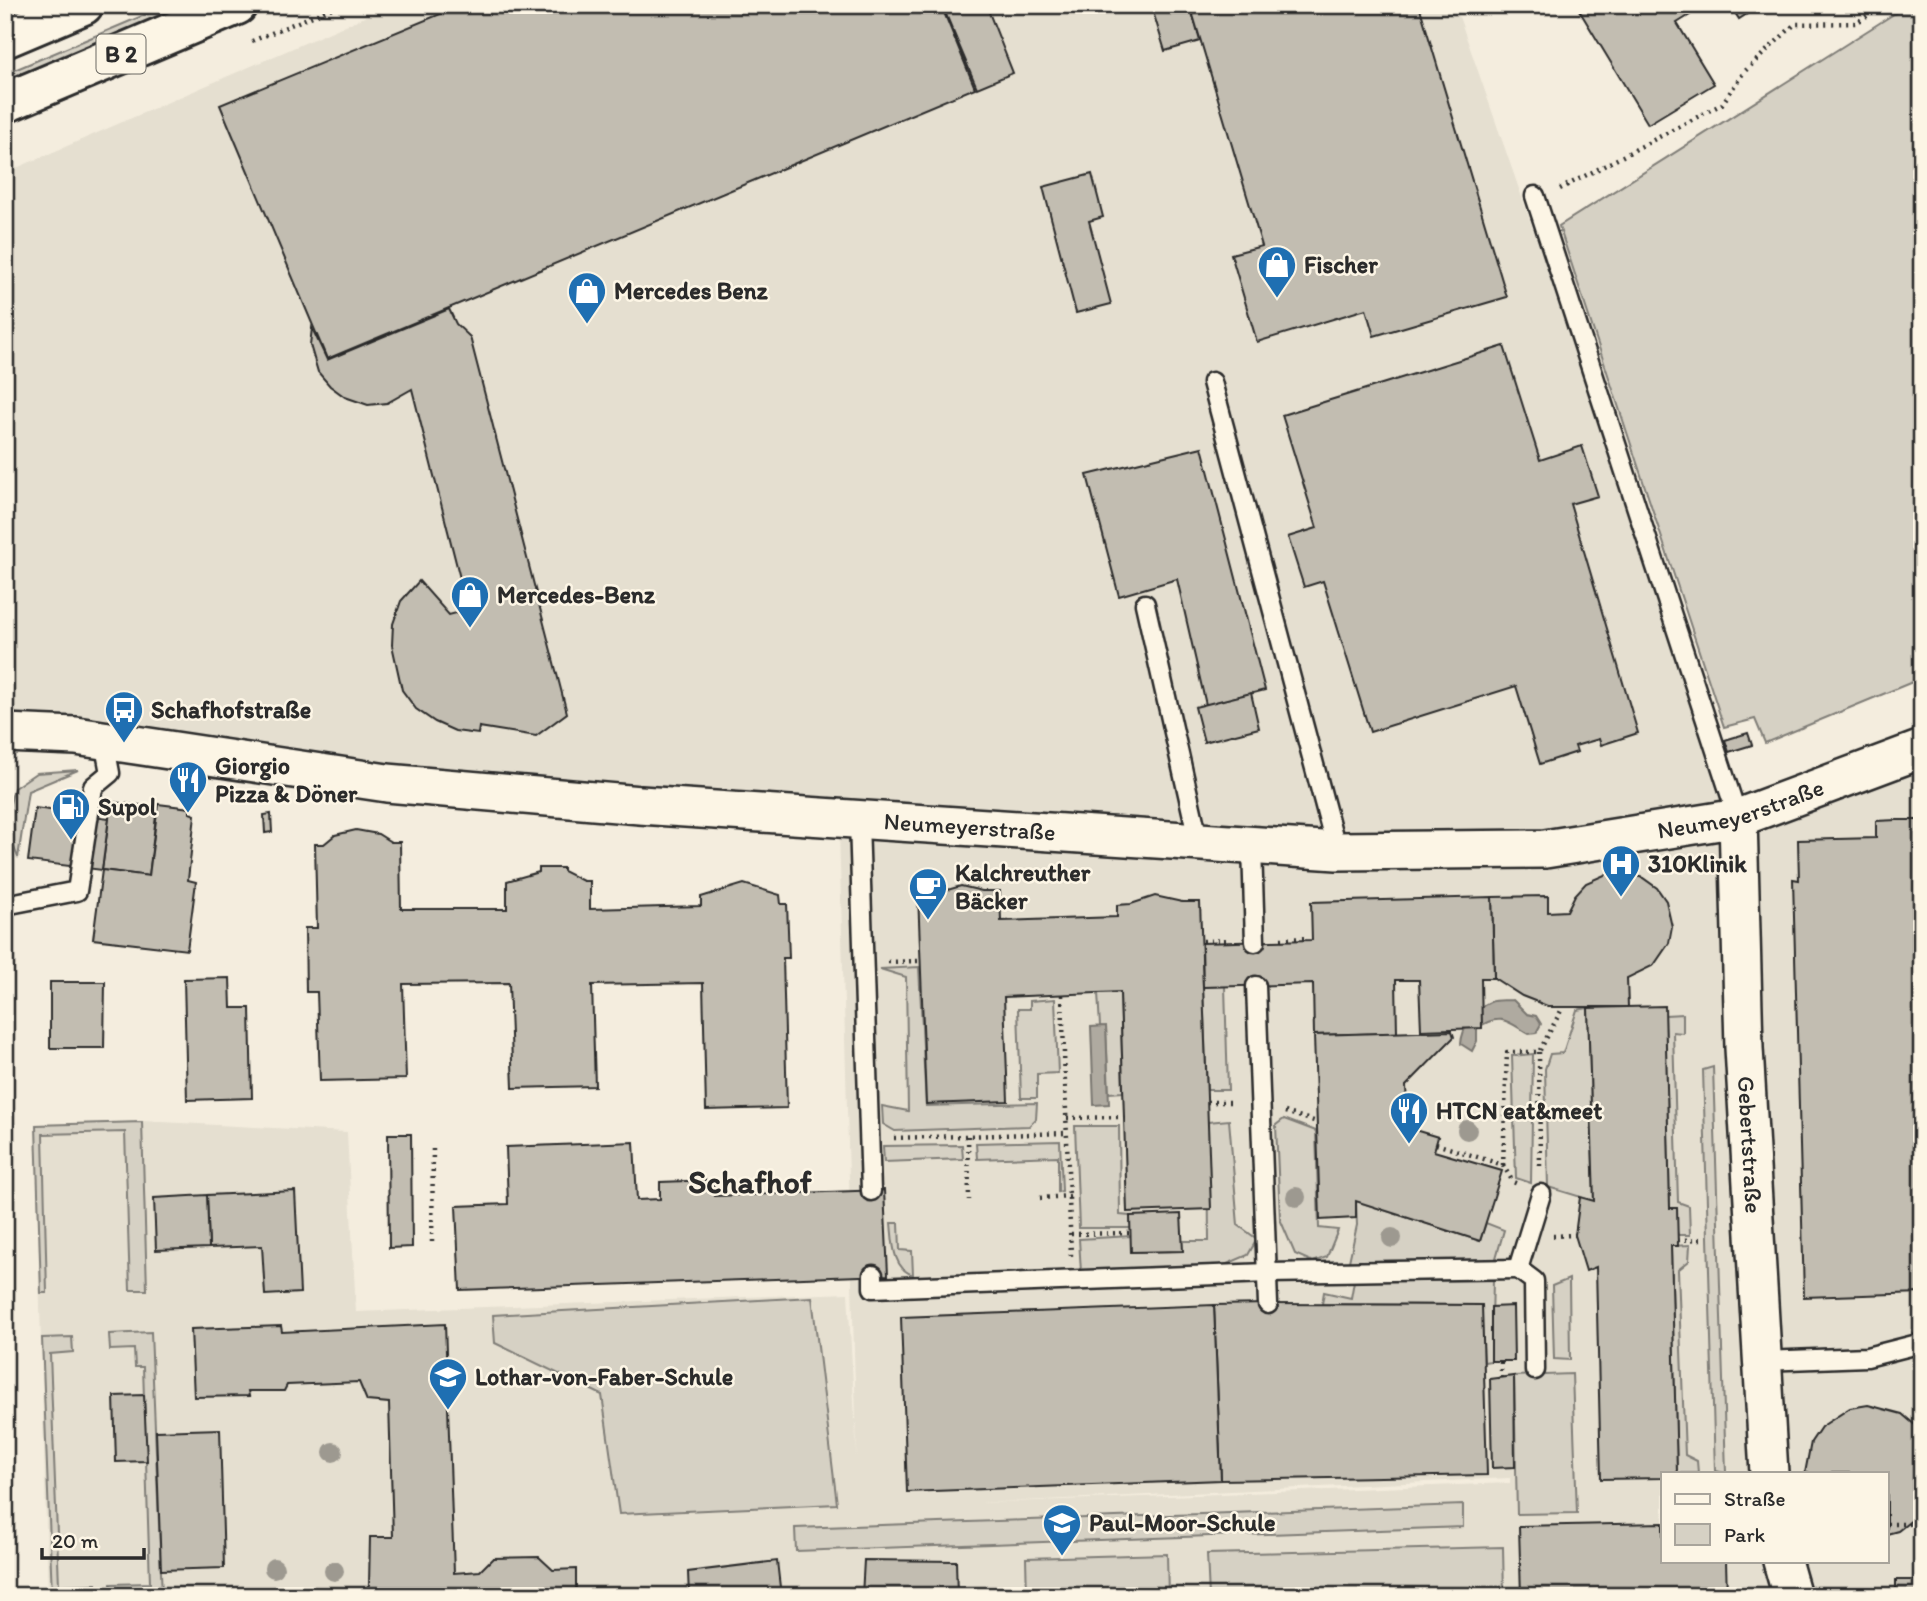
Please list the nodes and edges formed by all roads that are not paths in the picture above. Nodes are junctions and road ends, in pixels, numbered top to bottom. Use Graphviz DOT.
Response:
graph roads {
  1 [pos="83,5"];
  2 [pos="237,5"];
  3 [pos="5,37"];
  4 [pos="5,103"];
  5 [pos="1535,196"];
  6 [pos="1212,382"];
  7 [pos="1145,604"];
  8 [pos="5,733"];
  9 [pos="104,741"];
  10 [pos="1922,749"];
  11 [pos="1738,818"];
  12 [pos="859,822"];
  13 [pos="1199,843"];
  14 [pos="1252,847"];
  15 [pos="1337,851"];
  16 [pos="5,905"];
  17 [pos="1255,942"];
  18 [pos="1256,986"];
  19 [pos="871,1191"];
  20 [pos="1541,1194"];
  21 [pos="1518,1269"];
  22 [pos="1268,1273"];
  23 [pos="873,1275"];
  24 [pos="1268,1304"];
  25 [pos="1922,1343"];
  26 [pos="1762,1361"];
  27 [pos="1535,1370"];
  28 [pos="1769,1472"];
  29 [pos="1782,1562"];
  30 [pos="1792,1596"];
  1 -- 3 [label="main road, B 2"];
  2 -- 4 [label="main road, B 2"];
  5 -- 11 [label="lane"];
  6 -- 15 [label="lane"];
  7 -- 13 [label="lane"];
  8 -- 9 [label="street, Neumeyerstraße"];
  9 -- 12 [label="street, Neumeyerstraße"];
  9 -- 16 [label="lane"];
  10 -- 11 [label="street, Neumeyerstraße"];
  11 -- 15 [label="street, Neumeyerstraße"];
  11 -- 26 [label="street, Gebertstraße"];
  12 -- 13 [label="street, Neumeyerstraße"];
  12 -- 19 [label="lane"];
  13 -- 14 [label="street, Neumeyerstraße"];
  14 -- 15 [label="street, Neumeyerstraße"];
  14 -- 17 [label="lane"];
  18 -- 22 [label="lane"];
  20 -- 21 [label="lane"];
  21 -- 22 [label="lane"];
  21 -- 27 [label="lane"];
  22 -- 23 [label="lane"];
  22 -- 24 [label="lane"];
  25 -- 26 [label="lane"];
  26 -- 28 [label="street, Gebertstraße"];
  29 -- 30 [label="street"];
}
